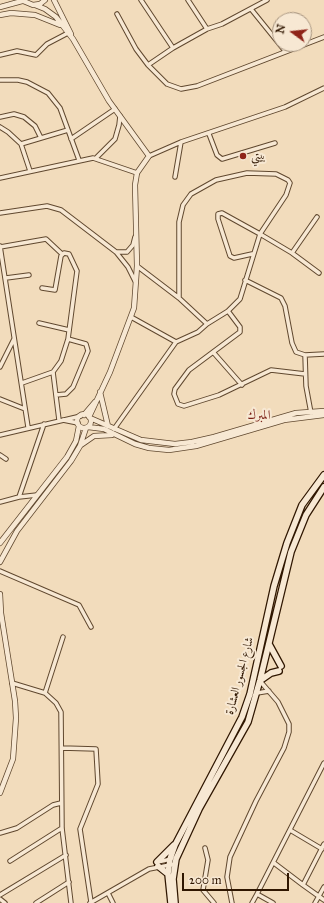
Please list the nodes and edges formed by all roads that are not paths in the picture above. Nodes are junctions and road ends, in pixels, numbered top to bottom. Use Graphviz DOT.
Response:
graph roads {
  1 [pos="21,0"];
  2 [pos="45,0"];
  3 [pos="54,0"];
  4 [pos="141,0"];
  5 [pos="188,0"];
  6 [pos="267,0"];
  7 [pos="35,5"];
  8 [pos="0,7"];
  9 [pos="251,9"];
  10 [pos="0,14"];
  11 [pos="117,14"];
  12 [pos="62,26"];
  13 [pos="207,29"];
  14 [pos="68,33"];
  15 [pos="272,35"];
  16 [pos="324,37"];
  17 [pos="73,39"];
  18 [pos="312,41"];
  19 [pos="173,48"];
  20 [pos="282,52"];
  21 [pos="0,55"];
  22 [pos="148,65"];
  23 [pos="0,80"];
  24 [pos="324,88"];
  25 [pos="115,109"];
  26 [pos="120,116"];
  27 [pos="0,117"];
  28 [pos="0,127"];
  29 [pos="68,130"];
  30 [pos="209,134"];
  31 [pos="41,138"];
  32 [pos="71,140"];
  33 [pos="180,142"];
  34 [pos="21,144"];
  35 [pos="275,144"];
  36 [pos="150,156"];
  37 [pos="96,158"];
  38 [pos="79,160"];
  39 [pos="30,171"];
  40 [pos="137,173"];
  41 [pos="174,177"];
  42 [pos="0,178"];
  43 [pos="0,213"];
  44 [pos="317,217"];
  45 [pos="136,233"];
  46 [pos="260,234"];
  47 [pos="0,247"];
  48 [pos="116,252"];
  49 [pos="292,253"];
  50 [pos="62,254"];
  51 [pos="252,254"];
  52 [pos="137,266"];
  53 [pos="319,273"];
  54 [pos="29,275"];
  55 [pos="6,278"];
  56 [pos="245,280"];
  57 [pos="136,283"];
  58 [pos="42,288"];
  59 [pos="179,298"];
  60 [pos="228,311"];
  61 [pos="131,317"];
  62 [pos="39,323"];
  63 [pos="207,324"];
  64 [pos="69,330"];
  65 [pos="14,338"];
  66 [pos="68,339"];
  67 [pos="176,342"];
  68 [pos="213,352"];
  69 [pos="324,354"];
  70 [pos="305,355"];
  71 [pos="0,367"];
  72 [pos="53,372"];
  73 [pos="305,374"];
  74 [pos="22,383"];
  75 [pos="242,385"];
  76 [pos="100,392"];
  77 [pos="56,395"];
  78 [pos="0,399"];
  79 [pos="95,402"];
  80 [pos="25,409"];
  81 [pos="324,411"];
  82 [pos="311,413"];
  83 [pos="82,415"];
  84 [pos="324,415"];
  85 [pos="90,418"];
  86 [pos="60,420"];
  87 [pos="44,424"];
  88 [pos="79,424"];
  89 [pos="108,426"];
  90 [pos="28,427"];
  91 [pos="87,427"];
  92 [pos="114,429"];
  93 [pos="116,435"];
  94 [pos="0,436"];
  95 [pos="80,446"];
  96 [pos="0,455"];
  97 [pos="6,458"];
  98 [pos="324,475"];
  99 [pos="324,488"];
  100 [pos="37,495"];
  101 [pos="18,497"];
  102 [pos="0,502"];
  103 [pos="0,543"];
  104 [pos="0,562"];
  105 [pos="0,571"];
  106 [pos="0,594"];
  107 [pos="0,612"];
  108 [pos="92,627"];
  109 [pos="2,628"];
  110 [pos="63,637"];
  111 [pos="269,643"];
  112 [pos="258,655"];
  113 [pos="265,659"];
  114 [pos="257,662"];
  115 [pos="264,665"];
  116 [pos="260,681"];
  117 [pos="12,683"];
  118 [pos="269,691"];
  119 [pos="45,693"];
  120 [pos="257,693"];
  121 [pos="62,748"];
  122 [pos="324,763"];
  123 [pos="2,782"];
  124 [pos="0,793"];
  125 [pos="61,803"];
  126 [pos="62,828"];
  127 [pos="290,830"];
  128 [pos="0,832"];
  129 [pos="324,844"];
  130 [pos="175,845"];
  131 [pos="205,848"];
  132 [pos="322,849"];
  133 [pos="66,855"];
  134 [pos="10,861"];
  135 [pos="172,862"];
  136 [pos="274,863"];
  137 [pos="158,864"];
  138 [pos="168,874"];
  139 [pos="69,882"];
  140 [pos="303,885"];
  141 [pos="324,887"];
  142 [pos="108,893"];
  143 [pos="257,894"];
  144 [pos="0,895"];
  145 [pos="319,898"];
  146 [pos="0,900"];
  147 [pos="324,900"];
  148 [pos="5,903"];
  149 [pos="36,903"];
  150 [pos="71,903"];
  151 [pos="91,903"];
  152 [pos="113,903"];
  153 [pos="171,903"];
  154 [pos="175,903"];
  155 [pos="214,903"];
  156 [pos="232,903"];
  157 [pos="252,903"];
  158 [pos="273,903"];
  159 [pos="315,903"];
  1 -- 7 [label="street"];
  1 -- 8 [label="street"];
  2 -- 7 [label="street"];
  3 -- 17 [label="street"];
  4 -- 19 [label="street"];
  5 -- 13 [label="street"];
  6 -- 9 [label="street"];
  7 -- 12 [label="street"];
  9 -- 13 [label="street"];
  9 -- 15 [label="street"];
  10 -- 12 [label="street"];
  11 -- 22 [label="street"];
  12 -- 14 [label="street"];
  13 -- 19 [label="street"];
  14 -- 17 [label="street"];
  14 -- 21 [label="street"];
  16 -- 18 [label="street"];
  17 -- 25 [label="street"];
  19 -- 22 [label="street"];
  20 -- 22 [label="street"];
  23 -- 29 [label="street"];
  24 -- 30 [label="street"];
  25 -- 26 [label="street"];
  25 -- 32 [label="street"];
  26 -- 36 [label="street"];
  26 -- 37 [label="street"];
  27 -- 31 [label="street"];
  28 -- 34 [label="street"];
  29 -- 31 [label="street"];
  29 -- 32 [label="street"];
  30 -- 33 [label="street"];
  30 -- 35 [label="street"];
  31 -- 34 [label="street"];
  32 -- 38 [label="street"];
  33 -- 36 [label="street"];
  33 -- 41 [label="street"];
  34 -- 39 [label="street"];
  36 -- 40 [label="street"];
  37 -- 38 [label="street"];
  37 -- 40 [label="street"];
  38 -- 39 [label="street"];
  39 -- 42 [label="street"];
  40 -- 45 [label="street"];
  43 -- 48 [label="street"];
  44 -- 49 [label="street"];
  45 -- 48 [label="street"];
  45 -- 52 [label="street"];
  46 -- 49 [label="street"];
  46 -- 51 [label="street"];
  46 -- 51 [label="street"];
  46 -- 59 [label="street"];
  47 -- 50 [label="street"];
  47 -- 55 [label="street"];
  48 -- 57 [label="street"];
  49 -- 53 [label="street"];
  50 -- 58 [label="street"];
  50 -- 64 [label="street"];
  51 -- 56 [label="street"];
  52 -- 57 [label="street"];
  52 -- 59 [label="street"];
  54 -- 55 [label="street"];
  55 -- 65 [label="street"];
  56 -- 60 [label="street"];
  56 -- 70 [label="street"];
  57 -- 61 [label="street"];
  59 -- 63 [label="street"];
  60 -- 63 [label="street"];
  60 -- 68 [label="street"];
  61 -- 67 [label="street"];
  61 -- 76 [label="street"];
  62 -- 64 [label="street"];
  63 -- 67 [label="street"];
  64 -- 66 [label="street"];
  65 -- 71 [label="street"];
  65 -- 74 [label="street"];
  66 -- 72 [label="street"];
  66 -- 77 [label="street"];
  67 -- 92 [label="street"];
  68 -- 75 [label="street"];
  68 -- 75 [label="street"];
  69 -- 70 [label="street"];
  70 -- 73 [label="street"];
  72 -- 74 [label="street"];
  72 -- 77 [label="street"];
  73 -- 75 [label="street"];
  73 -- 82 [label="street"];
  74 -- 80 [label="street"];
  76 -- 79 [label="street"];
  76 -- 89 [label="street"];
  77 -- 86 [label="street"];
  78 -- 80 [label="street"];
  79 -- 83 [label="street"];
  79 -- 85 [label="street"];
  80 -- 90 [label="street"];
  81 -- 82 [label="street"];
  82 -- 84 [label="street"];
  82 -- 92 [label="street"];
  82 -- 93 [label="street"];
  83 -- 85 [label="street"];
  83 -- 86 [label="street"];
  83 -- 88 [label="street"];
  85 -- 89 [label="street"];
  85 -- 91 [label="street"];
  86 -- 87 [label="street"];
  86 -- 88 [label="street"];
  87 -- 90 [label="street"];
  87 -- 101 [label="street"];
  88 -- 91 [label="street"];
  88 -- 100 [label="street"];
  89 -- 92 [label="street"];
  90 -- 94 [label="street"];
  91 -- 93 [label="street"];
  91 -- 95 [label="street"];
  93 -- 95 [label="street"];
  95 -- 104 [label="street"];
  96 -- 97 [label="street"];
  98 -- 112 [label="main road, شارع الجسور العشارة"];
  99 -- 111 [label="main road, شارع الجسور العشارة"];
  100 -- 101 [label="street"];
  100 -- 103 [label="street"];
  101 -- 102 [label="street"];
  105 -- 108 [label="street"];
  106 -- 107 [label="street"];
  107 -- 109 [label="street"];
  109 -- 117 [label="street"];
  110 -- 119 [label="street"];
  111 -- 113 [label="main road, شارع الجسور العشارة"];
  111 -- 116 [label="main road"];
  112 -- 113 [label="main road"];
  112 -- 114 [label="main road, شارع الجسور العشارة"];
  113 -- 115 [label="main road, شارع الجسور العشارة"];
  114 -- 115 [label="main road"];
  114 -- 130 [label="main road, شارع الجسور العشارة"];
  115 -- 116 [label="main road, شارع الجسور العشارة"];
  116 -- 118 [label="street"];
  116 -- 120 [label="main road, شارع الجسور العشارة"];
  117 -- 119 [label="street"];
  117 -- 123 [label="street"];
  118 -- 120 [label="street"];
  118 -- 156 [label="street"];
  119 -- 121 [label="street"];
  120 -- 135 [label="main road, شارع الجسور العشارة"];
  121 -- 125 [label="street"];
  121 -- 151 [label="street"];
  122 -- 127 [label="street"];
  123 -- 124 [label="street"];
  125 -- 126 [label="street"];
  125 -- 128 [label="street"];
  126 -- 133 [label="street"];
  126 -- 134 [label="street"];
  127 -- 132 [label="street"];
  127 -- 136 [label="street"];
  129 -- 132 [label="street"];
  130 -- 135 [label="main road, شارع الجسور العشارة"];
  130 -- 137 [label="main road"];
  131 -- 155 [label="street"];
  132 -- 140 [label="street"];
  133 -- 139 [label="street"];
  133 -- 144 [label="street"];
  135 -- 137 [label="street"];
  135 -- 138 [label="main road, شارع الجسور العشارة"];
  135 -- 154 [label="main road, شارع الجسور العشارة"];
  136 -- 140 [label="street"];
  136 -- 143 [label="street"];
  137 -- 138 [label="main road"];
  137 -- 142 [label="street"];
  138 -- 153 [label="main road, شارع الجسور العشارة"];
  139 -- 149 [label="street"];
  139 -- 150 [label="street"];
  140 -- 145 [label="street"];
  141 -- 145 [label="street"];
  142 -- 151 [label="street"];
  142 -- 152 [label="street"];
  143 -- 157 [label="street"];
  143 -- 158 [label="street"];
  145 -- 147 [label="street"];
  145 -- 159 [label="street"];
  146 -- 148 [label="street"];
}
